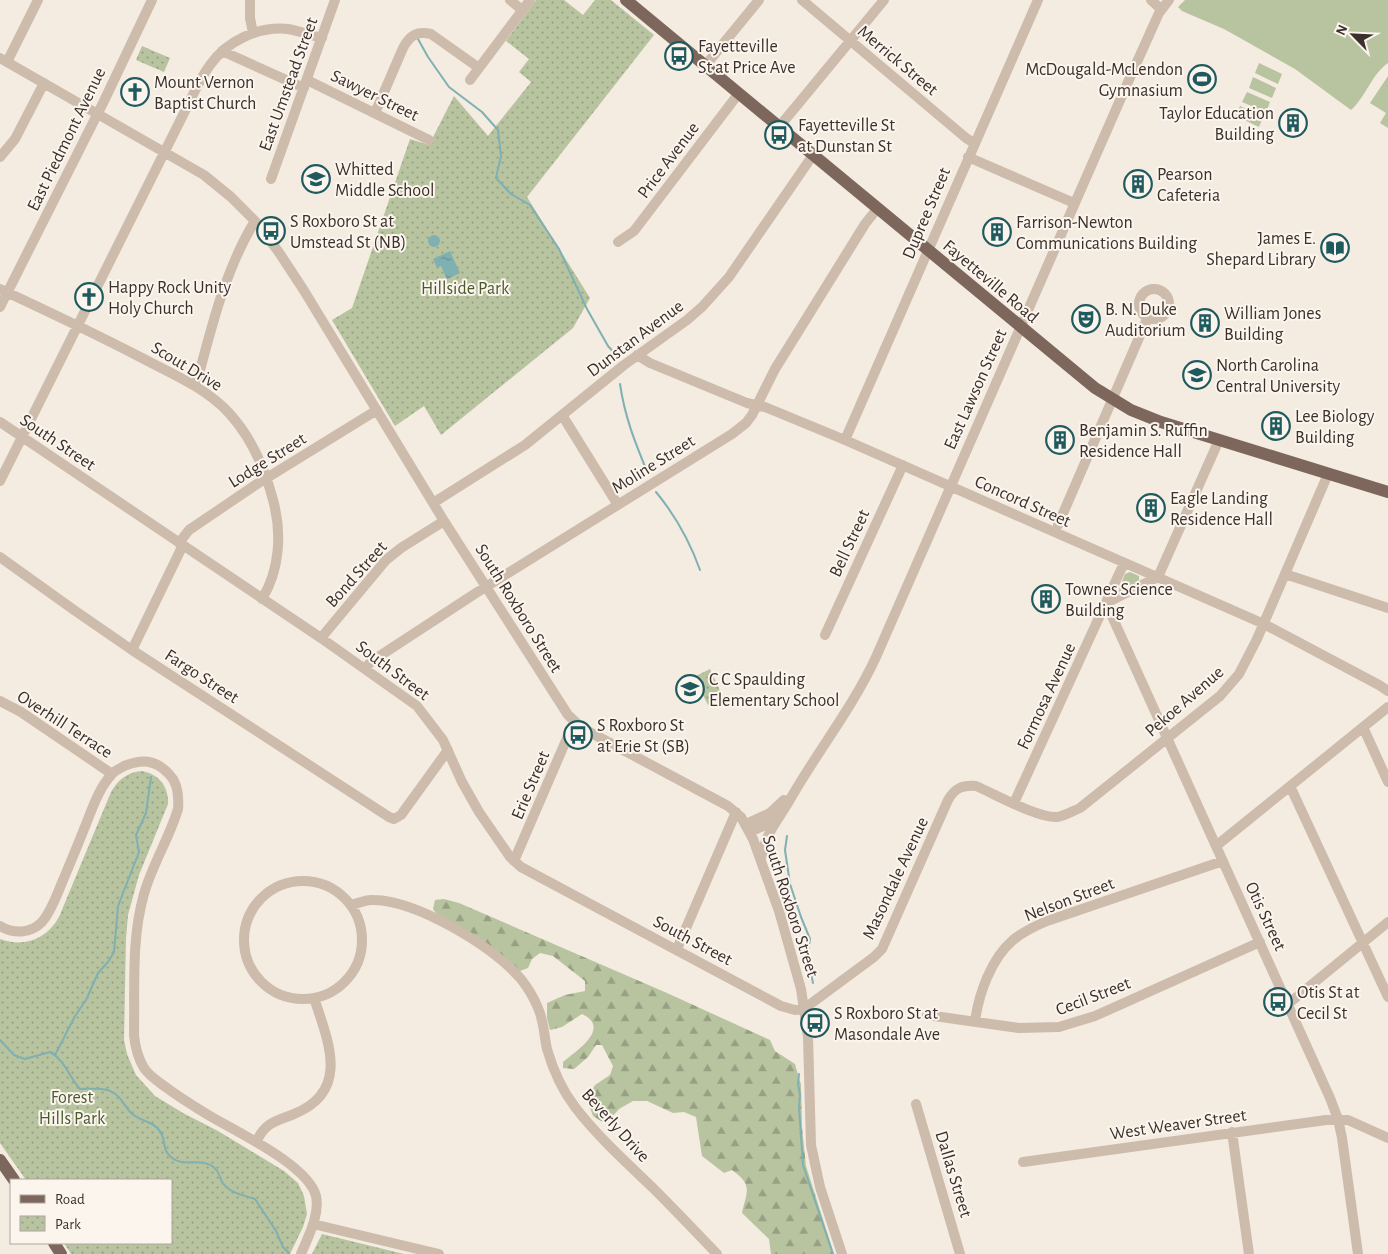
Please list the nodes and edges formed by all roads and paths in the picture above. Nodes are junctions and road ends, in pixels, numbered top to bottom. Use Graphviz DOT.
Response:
graph roads {
  1 [pos="38,0"];
  2 [pos="152,0"];
  3 [pos="250,0"];
  4 [pos="335,0"];
  5 [pos="510,0"];
  6 [pos="530,0"];
  7 [pos="759,0"];
  8 [pos="802,0"];
  9 [pos="884,0"];
  10 [pos="1038,0"];
  11 [pos="1151,0"];
  12 [pos="1169,0"];
  13 [pos="630,1"];
  14 [pos="1161,9"];
  15 [pos="522,10"];
  16 [pos="253,33"];
  17 [pos="322,38"];
  18 [pos="850,41"];
  19 [pos="222,51"];
  20 [pos="3,60"];
  21 [pos="705,66"];
  22 [pos="479,68"];
  23 [pos="470,80"];
  24 [pos="44,83"];
  25 [pos="305,84"];
  26 [pos="739,94"];
  27 [pos="374,113"];
  28 [pos="97,114"];
  29 [pos="779,127"];
  30 [pos="429,140"];
  31 [pos="974,143"];
  32 [pos="165,152"];
  33 [pos="813,155"];
  34 [pos="0,157"];
  35 [pos="968,157"];
  36 [pos="271,179"];
  37 [pos="1074,203"];
  38 [pos="877,208"];
  39 [pos="255,221"];
  40 [pos="618,242"];
  41 [pos="928,251"];
  42 [pos="4,291"];
  43 [pos="0,307"];
  44 [pos="1148,317"];
  45 [pos="78,326"];
  46 [pos="1020,327"];
  47 [pos="638,355"];
  48 [pos="194,385"];
  49 [pos="1112,399"];
  50 [pos="757,405"];
  51 [pos="377,410"];
  52 [pos="562,416"];
  53 [pos="0,422"];
  54 [pos="22,437"];
  55 [pos="845,440"];
  56 [pos="1219,440"];
  57 [pos="903,465"];
  58 [pos="1328,474"];
  59 [pos="267,479"];
  60 [pos="0,481"];
  61 [pos="950,486"];
  62 [pos="1388,492"];
  63 [pos="433,503"];
  64 [pos="618,505"];
  65 [pos="444,520"];
  66 [pos="1058,525"];
  67 [pos="181,544"];
  68 [pos="0,556"];
  69 [pos="1124,563"];
  70 [pos="1286,574"];
  71 [pos="1158,577"];
  72 [pos="486,587"];
  73 [pos="262,599"];
  74 [pos="1106,603"];
  75 [pos="1388,608"];
  76 [pos="1264,624"];
  77 [pos="825,635"];
  78 [pos="321,638"];
  79 [pos="132,650"];
  80 [pos="365,668"];
  81 [pos="1387,687"];
  82 [pos="0,701"];
  83 [pos="1388,707"];
  84 [pos="574,722"];
  85 [pos="1362,727"];
  86 [pos="1168,738"];
  87 [pos="448,750"];
  88 [pos="112,774"];
  89 [pos="1388,782"];
  90 [pos="797,784"];
  91 [pos="1290,786"];
  92 [pos="986,790"];
  93 [pos="1014,803"];
  94 [pos="736,812"];
  95 [pos="777,819"];
  96 [pos="748,828"];
  97 [pos="1216,846"];
  98 [pos="761,859"];
  99 [pos="514,861"];
  100 [pos="1223,861"];
  101 [pos="352,905"];
  102 [pos="1388,922"];
  103 [pos="0,926"];
  104 [pos="1260,942"];
  105 [pos="1363,943"];
  106 [pos="677,950"];
  107 [pos="1388,997"];
  108 [pos="314,998"];
  109 [pos="1288,1004"];
  110 [pos="805,1008"];
  111 [pos="927,1015"];
  112 [pos="975,1021"];
  113 [pos="916,1104"];
  114 [pos="1338,1119"];
  115 [pos="1232,1132"];
  116 [pos="1388,1138"];
  117 [pos="256,1142"];
  118 [pos="0,1160"];
  119 [pos="1023,1162"];
  120 [pos="13,1179"];
  121 [pos="313,1224"];
  122 [pos="301,1254"];
  123 [pos="439,1254"];
  124 [pos="717,1254"];
  125 [pos="842,1254"];
  126 [pos="960,1254"];
  127 [pos="1249,1254"];
  128 [pos="1358,1254"];
  1 -- 20 [label="street"];
  2 -- 28 [label="street, East Piedmont Avenue"];
  3 -- 16 [label="street"];
  4 -- 17 [label="street, East Umstead Street"];
  5 -- 15 [label="street"];
  6 -- 15 [label="street"];
  7 -- 21 [label="street"];
  8 -- 18 [label="street, Merrick Street"];
  9 -- 18 [label="street"];
  10 -- 31 [label="street, Dupree Street"];
  11 -- 14 [label="street"];
  12 -- 14 [label="street, East Lawson Street"];
  13 -- 21 [label="main road, Fayetteville Road"];
  14 -- 37 [label="street, East Lawson Street"];
  15 -- 22 [label="street"];
  16 -- 17 [label="street"];
  16 -- 19 [label="street"];
  17 -- 25 [label="street, East Umstead Street"];
  18 -- 29 [label="street"];
  18 -- 31 [label="street, Merrick Street"];
  19 -- 25 [label="street, Sawyer Street"];
  19 -- 32 [label="street"];
  20 -- 24 [label="street, South Roxboro Street"];
  21 -- 26 [label="main road, Fayetteville Road"];
  22 -- 23 [label="street"];
  22 -- 27 [label="street"];
  24 -- 28 [label="street, South Roxboro Street"];
  24 -- 34 [label="street"];
  25 -- 27 [label="street, Sawyer Street"];
  25 -- 36 [label="street, East Umstead Street"];
  26 -- 29 [label="main road, Fayetteville Road"];
  26 -- 40 [label="street, Price Avenue"];
  27 -- 30 [label="street, Sawyer Street"];
  28 -- 32 [label="street, South Roxboro Street"];
  28 -- 42 [label="street, East Piedmont Avenue"];
  29 -- 33 [label="main road, Fayetteville Road"];
  31 -- 35 [label="street, Dupree Street"];
  32 -- 39 [label="street, South Roxboro Street"];
  32 -- 45 [label="street"];
  33 -- 38 [label="main road, Fayetteville Road"];
  33 -- 47 [label="street, Dunstan Avenue"];
  35 -- 37 [label="street"];
  35 -- 41 [label="street, Dupree Street"];
  37 -- 46 [label="street, East Lawson Street"];
  38 -- 41 [label="main road, Fayetteville Road"];
  38 -- 50 [label="street, Moline Street"];
  39 -- 48 [label="street"];
  39 -- 51 [label="street, South Roxboro Street"];
  41 -- 46 [label="main road, Fayetteville Road"];
  41 -- 55 [label="street, Dupree Street"];
  42 -- 43 [label="street, East Piedmont Avenue"];
  42 -- 45 [label="street, Scout Drive"];
  44 -- 49 [label="street"];
  45 -- 48 [label="street, Scout Drive"];
  45 -- 54 [label="street"];
  46 -- 49 [label="main road, Fayetteville Road"];
  46 -- 61 [label="street, East Lawson Street"];
  47 -- 50 [label="street, Concord Street"];
  47 -- 52 [label="street, Dunstan Avenue"];
  48 -- 59 [label="street, Scout Drive"];
  49 -- 56 [label="main road, Fayetteville Road"];
  49 -- 66 [label="street"];
  50 -- 55 [label="street, Concord Street"];
  50 -- 64 [label="street, Moline Street"];
  51 -- 59 [label="street, Lodge Street"];
  51 -- 63 [label="street, South Roxboro Street"];
  52 -- 63 [label="street, Dunstan Avenue"];
  52 -- 64 [label="street"];
  53 -- 54 [label="street, South Street"];
  54 -- 60 [label="street"];
  54 -- 67 [label="street, South Street"];
  55 -- 57 [label="street, Concord Street"];
  56 -- 58 [label="main road, Fayetteville Road"];
  56 -- 71 [label="street"];
  57 -- 61 [label="street, Concord Street"];
  57 -- 77 [label="street, Bell Street"];
  58 -- 62 [label="main road, Fayetteville Road"];
  58 -- 70 [label="street, Pekoe Avenue"];
  59 -- 67 [label="street, Lodge Street"];
  59 -- 73 [label="street, Scout Drive"];
  61 -- 69 [label="street, Concord Street"];
  61 -- 90 [label="street, East Lawson Street"];
  63 -- 65 [label="street, South Roxboro Street"];
  64 -- 72 [label="street, Moline Street"];
  65 -- 72 [label="street, South Roxboro Street"];
  65 -- 78 [label="street, Bond Street"];
  67 -- 73 [label="street, South Street"];
  67 -- 79 [label="street"];
  68 -- 79 [label="street, Fargo Street"];
  69 -- 71 [label="street, Concord Street"];
  69 -- 74 [label="street, Formosa Avenue"];
  70 -- 75 [label="street"];
  70 -- 76 [label="street, Pekoe Avenue"];
  71 -- 74 [label="street"];
  71 -- 76 [label="street, Concord Street"];
  72 -- 80 [label="street, Moline Street"];
  72 -- 84 [label="street, South Roxboro Street"];
  73 -- 78 [label="street, South Street"];
  74 -- 86 [label="street, Otis Street"];
  74 -- 93 [label="street, Formosa Avenue"];
  76 -- 81 [label="street, Concord Street"];
  76 -- 86 [label="street, Pekoe Avenue"];
  78 -- 80 [label="street, South Street"];
  79 -- 87 [label="street, Fargo Street"];
  80 -- 87 [label="street, South Street"];
  82 -- 88 [label="street, Overhill Terrace"];
  83 -- 85 [label="street"];
  84 -- 94 [label="street, South Roxboro Street"];
  84 -- 99 [label="street, Erie Street"];
  85 -- 89 [label="street"];
  85 -- 91 [label="street"];
  86 -- 93 [label="street, Pekoe Avenue"];
  86 -- 97 [label="street, Otis Street"];
  87 -- 99 [label="street, South Street"];
  88 -- 103 [label="street"];
  88 -- 117 [label="street"];
  90 -- 95 [label="street, East Lawson Street"];
  90 -- 96 [label="street, East Lawson Street"];
  91 -- 97 [label="street"];
  91 -- 105 [label="street"];
  92 -- 93 [label="street, Pekoe Avenue"];
  92 -- 110 [label="street, Masondale Avenue"];
  94 -- 96 [label="street, South Roxboro Street"];
  94 -- 106 [label="street"];
  95 -- 96 [label="street"];
  95 -- 98 [label="street, East Lawson Street"];
  96 -- 98 [label="street, South Roxboro Street"];
  97 -- 100 [label="street, Otis Street"];
  98 -- 110 [label="street, South Roxboro Street"];
  99 -- 106 [label="street, South Street"];
  100 -- 104 [label="street, Otis Street"];
  100 -- 112 [label="street, Nelson Street"];
  101 -- 108 [label="street"];
  101 -- 108 [label="street"];
  101 -- 124 [label="street, Beverly Drive"];
  102 -- 105 [label="street"];
  104 -- 109 [label="street, Otis Street"];
  104 -- 112 [label="street, Cecil Street"];
  105 -- 107 [label="street"];
  105 -- 109 [label="street"];
  106 -- 110 [label="street, South Street"];
  108 -- 117 [label="street"];
  109 -- 114 [label="street, Otis Street"];
  110 -- 125 [label="street, South Roxboro Street"];
  111 -- 112 [label="street, Cecil Street"];
  113 -- 126 [label="street, Dallas Street"];
  114 -- 115 [label="street, West Weaver Street"];
  114 -- 116 [label="street"];
  114 -- 128 [label="street, Otis Street"];
  115 -- 119 [label="street, West Weaver Street"];
  115 -- 127 [label="street"];
  117 -- 121 [label="street"];
  118 -- 120 [label="main road"];
  121 -- 122 [label="street"];
  121 -- 123 [label="street"];
}
